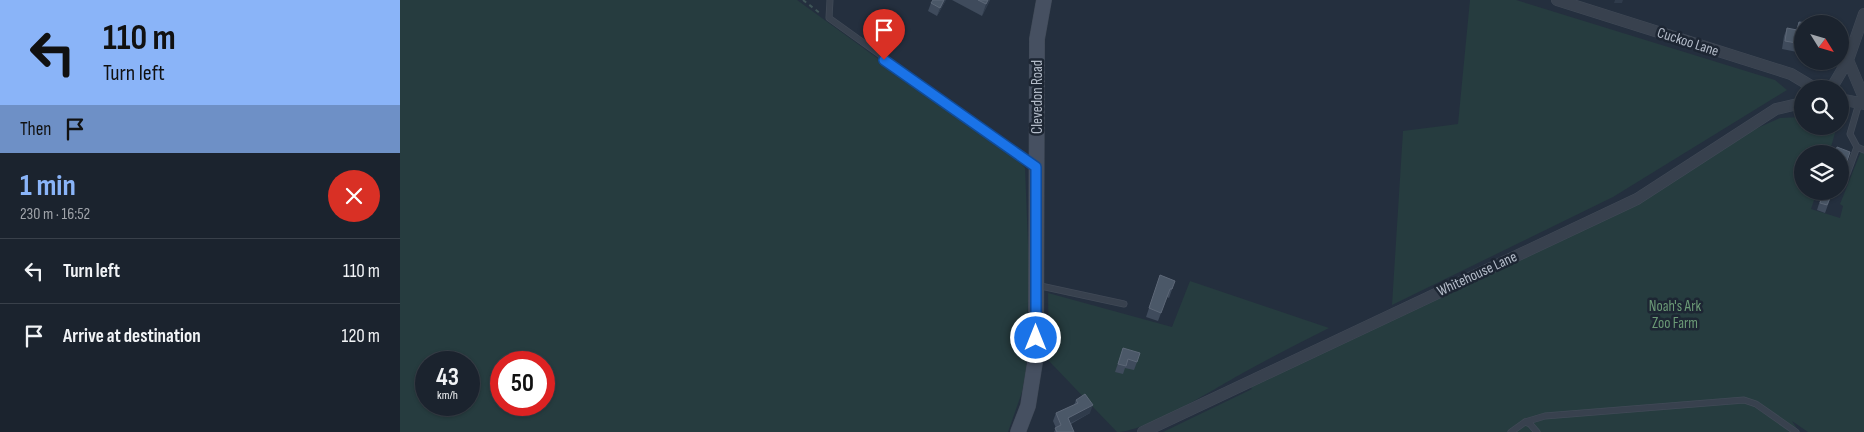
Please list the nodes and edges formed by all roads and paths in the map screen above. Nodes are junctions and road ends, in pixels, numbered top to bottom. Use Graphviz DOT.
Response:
graph roads {
  1 [pos="803,0"];
  2 [pos="830,0"];
  3 [pos="1044,0"];
  4 [pos="1557,0"];
  5 [pos="1864,14"];
  6 [pos="829,18"];
  7 [pos="1849,57"];
  8 [pos="1849,63"];
  9 [pos="1801,80"];
  10 [pos="1849,100"];
  11 [pos="1862,102"];
  12 [pos="1794,105"];
  13 [pos="1857,147"];
  14 [pos="1864,150"];
  15 [pos="1036,167"];
  16 [pos="1849,169"];
  17 [pos="1036,285"];
  18 [pos="1124,304"];
  19 [pos="1525,422"];
  20 [pos="1018,432"];
  21 [pos="1143,432"];
  22 [pos="1511,432"];
  23 [pos="1536,432"];
  24 [pos="1796,432"];
  1 -- 6 [label="path"];
  2 -- 6 [label="lane"];
  3 -- 15 [label="main road, Clevedon Road"];
  4 -- 9 [label="street, Cuckoo Lane"];
  5 -- 7 [label="street"];
  6 -- 15 [label="lane"];
  8 -- 11 [label="street"];
  10 -- 11 [label="street"];
  11 -- 13 [label="lane"];
  12 -- 21 [label="street, Whitehouse Lane"];
  13 -- 14 [label="lane"];
  13 -- 16 [label="lane"];
  15 -- 17 [label="main road, Clevedon Road"];
  17 -- 18 [label="lane"];
  17 -- 20 [label="main road, Clevedon Road"];
  19 -- 22 [label="lane"];
  19 -- 23 [label="lane"];
  19 -- 24 [label="lane"];
}
